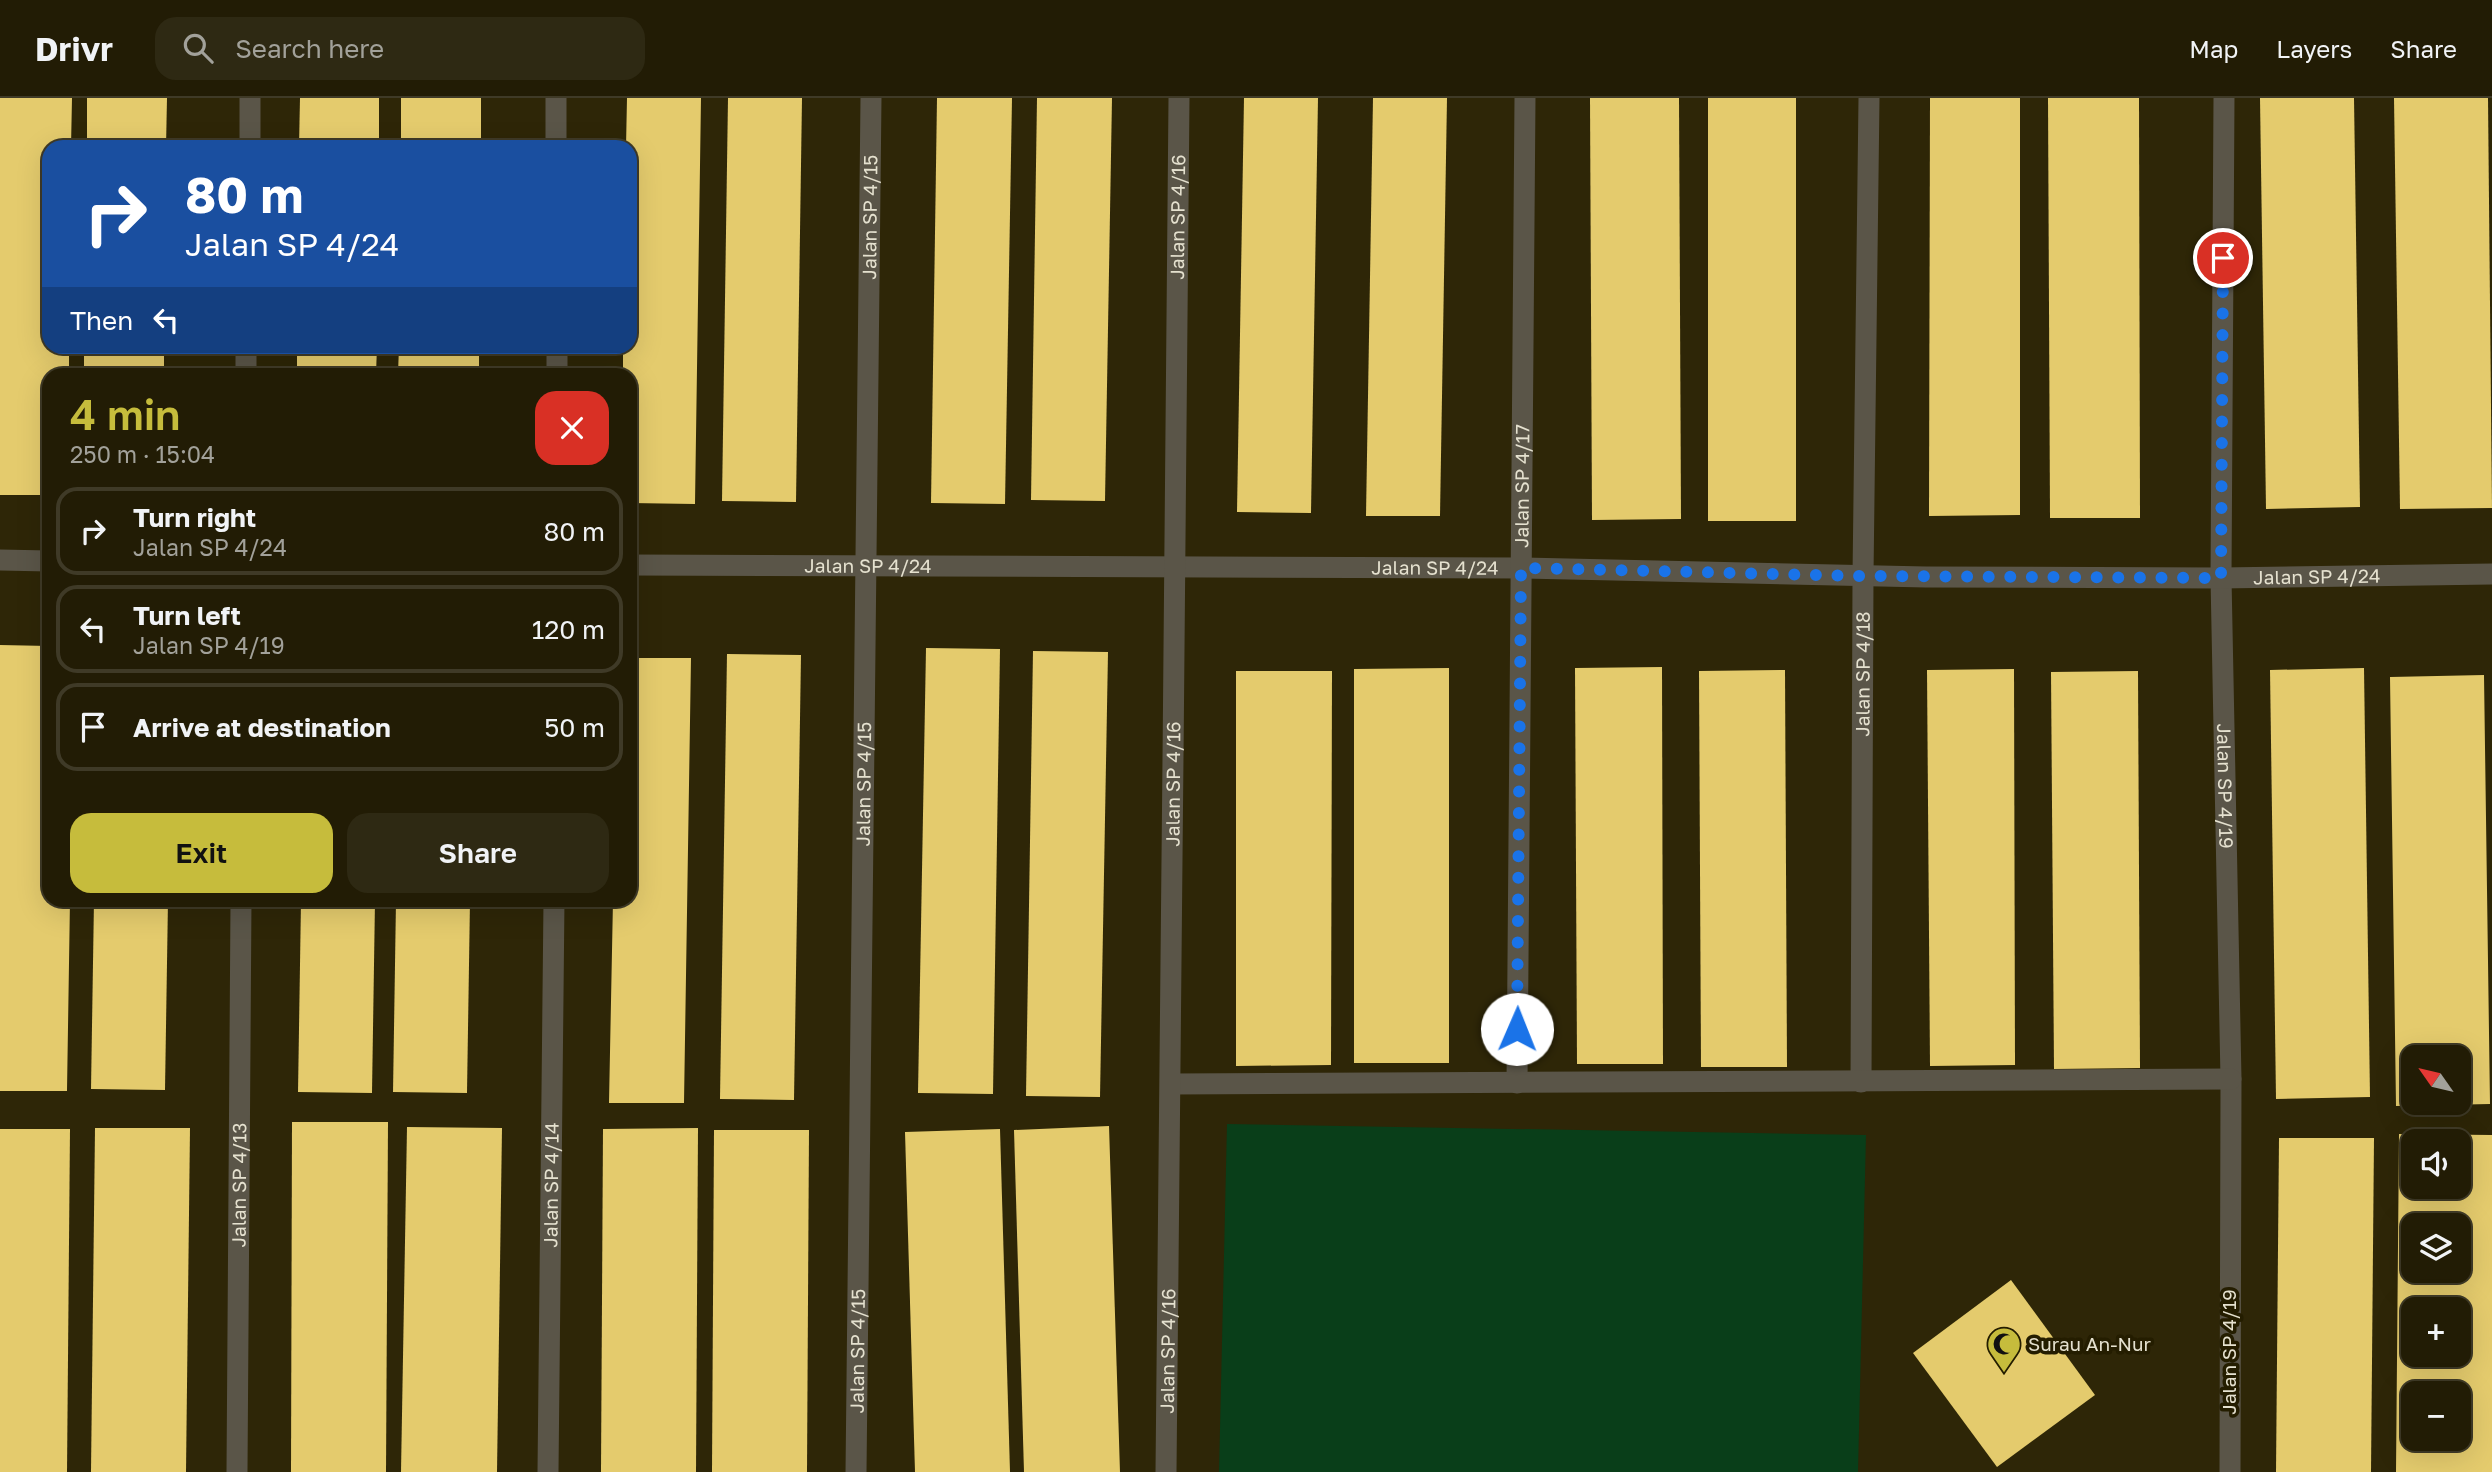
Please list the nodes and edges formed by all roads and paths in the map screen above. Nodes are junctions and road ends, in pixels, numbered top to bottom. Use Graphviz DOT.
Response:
graph roads {
  1 [pos="250,98"];
  2 [pos="556,98"];
  3 [pos="871,98"];
  4 [pos="1179,98"];
  5 [pos="1525,98"];
  6 [pos="1869,98"];
  7 [pos="2224,98"];
  8 [pos="250,140"];
  9 [pos="556,140"];
  10 [pos="0,560"];
  11 [pos="42,561"];
  12 [pos="637,565"];
  13 [pos="867,568"];
  14 [pos="1521,568"];
  15 [pos="1173,569"];
  16 [pos="2492,574"];
  17 [pos="1863,576"];
  18 [pos="2221,578"];
  19 [pos="241,907"];
  20 [pos="554,907"];
  21 [pos="2231,1079"];
  22 [pos="1861,1082"];
  23 [pos="1517,1083"];
  24 [pos="1172,1084"];
  25 [pos="237,1472"];
  26 [pos="548,1472"];
  27 [pos="856,1472"];
  28 [pos="1166,1472"];
  29 [pos="2230,1472"];
  1 -- 8 [label="street"];
  2 -- 9 [label="street"];
  3 -- 13 [label="street, Jalan SP 4/15"];
  4 -- 15 [label="street, Jalan SP 4/16"];
  5 -- 14 [label="street, Jalan SP 4/17"];
  6 -- 17 [label="street, Jalan SP 4/18"];
  7 -- 18 [label="street, Jalan SP 4/19"];
  10 -- 11 [label="street"];
  12 -- 13 [label="street, Jalan SP 4/24"];
  13 -- 15 [label="street, Jalan SP 4/24"];
  13 -- 27 [label="street, Jalan SP 4/15"];
  14 -- 15 [label="street, Jalan SP 4/24"];
  14 -- 17 [label="street, Jalan SP 4/24"];
  14 -- 23 [label="street, Jalan SP 4/17"];
  15 -- 24 [label="street, Jalan SP 4/16"];
  16 -- 18 [label="street, Jalan SP 4/24"];
  17 -- 18 [label="street, Jalan SP 4/24"];
  17 -- 22 [label="street, Jalan SP 4/18"];
  18 -- 21 [label="street, Jalan SP 4/19"];
  19 -- 25 [label="street, Jalan SP 4/13"];
  20 -- 26 [label="street, Jalan SP 4/14"];
  21 -- 22 [label="street"];
  21 -- 29 [label="street, Jalan SP 4/19"];
  22 -- 23 [label="street"];
  23 -- 24 [label="street"];
  24 -- 28 [label="street, Jalan SP 4/16"];
}
